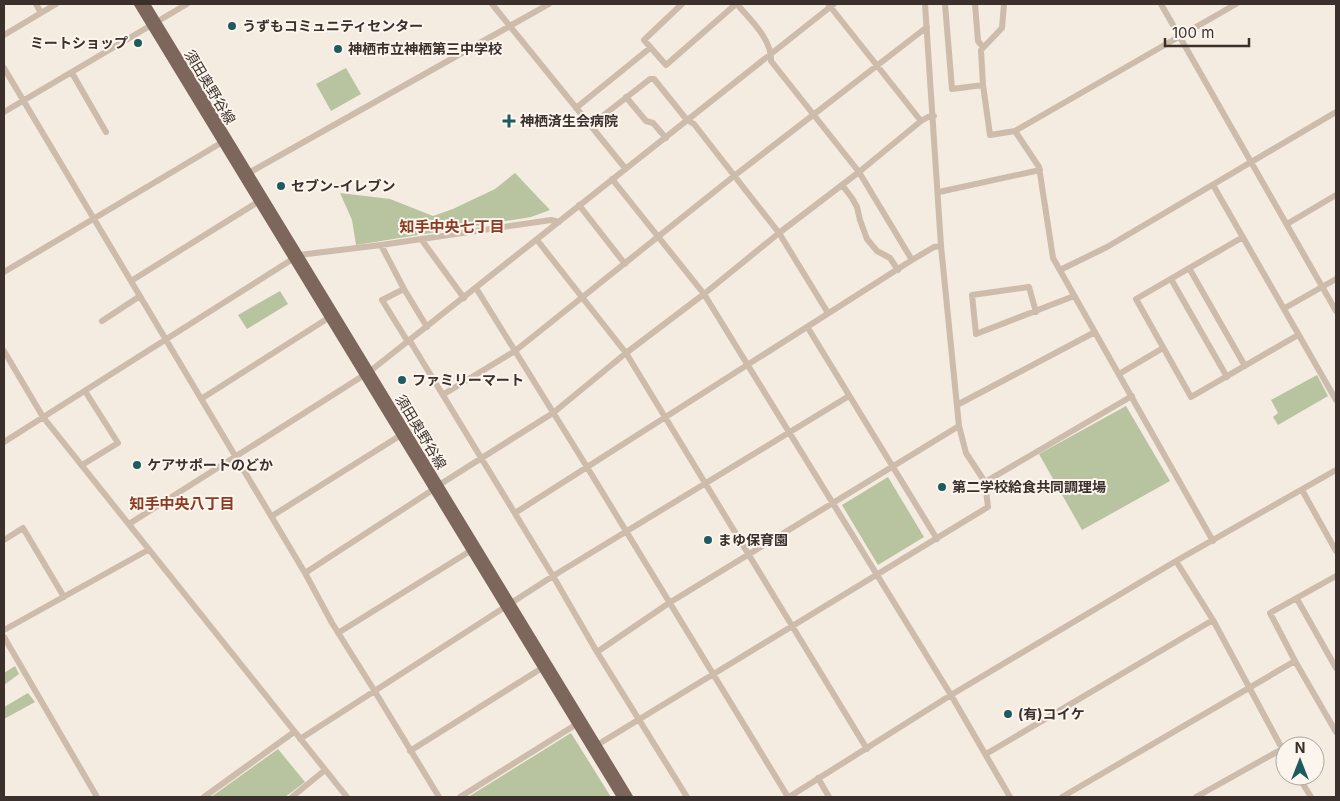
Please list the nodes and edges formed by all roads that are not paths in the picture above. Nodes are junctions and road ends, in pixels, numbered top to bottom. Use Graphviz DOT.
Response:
graph roads {
  1 [pos="36,4"];
  2 [pos="56,4"];
  3 [pos="138,4"];
  4 [pos="146,4"];
  5 [pos="187,4"];
  6 [pos="492,4"];
  7 [pos="549,4"];
  8 [pos="682,4"];
  9 [pos="736,4"];
  10 [pos="926,4"];
  11 [pos="945,4"];
  12 [pos="975,4"];
  13 [pos="1004,4"];
  14 [pos="1161,4"];
  15 [pos="1236,4"];
  16 [pos="831,5"];
  17 [pos="41,13"];
  18 [pos="154,23"];
  19 [pos="510,25"];
  20 [pos="927,26"];
  21 [pos="4,35"];
  22 [pos="1180,36"];
  23 [pos="983,47"];
  24 [pos="650,48"];
  25 [pos="772,53"];
  26 [pos="876,66"];
  27 [pos="4,68"];
  28 [pos="72,73"];
  29 [pos="983,85"];
  30 [pos="626,97"];
  31 [pos="24,101"];
  32 [pos="576,108"];
  33 [pos="4,112"];
  34 [pos="1336,112"];
  35 [pos="814,115"];
  36 [pos="934,116"];
  37 [pos="687,120"];
  38 [pos="921,121"];
  39 [pos="591,125"];
  40 [pos="1015,131"];
  41 [pos="106,132"];
  42 [pos="666,138"];
  43 [pos="225,141"];
  44 [pos="1251,161"];
  45 [pos="625,168"];
  46 [pos="1040,170"];
  47 [pos="859,172"];
  48 [pos="246,174"];
  49 [pos="734,176"];
  50 [pos="612,179"];
  51 [pos="842,185"];
  52 [pos="1213,185"];
  53 [pos="939,192"];
  54 [pos="1336,195"];
  55 [pos="262,200"];
  56 [pos="579,205"];
  57 [pos="94,219"];
  58 [pos="559,222"];
  59 [pos="1287,224"];
  60 [pos="779,233"];
  61 [pos="1243,237"];
  62 [pos="659,238"];
  63 [pos="421,239"];
  64 [pos="537,240"];
  65 [pos="381,246"];
  66 [pos="942,246"];
  67 [pos="296,257"];
  68 [pos="912,260"];
  69 [pos="625,264"];
  70 [pos="1189,268"];
  71 [pos="898,270"];
  72 [pos="1060,270"];
  73 [pos="4,272"];
  74 [pos="1171,279"];
  75 [pos="1336,279"];
  76 [pos="131,281"];
  77 [pos="1323,287"];
  78 [pos="476,288"];
  79 [pos="404,289"];
  80 [pos="704,294"];
  81 [pos="140,296"];
  82 [pos="1074,296"];
  83 [pos="464,298"];
  84 [pos="583,298"];
  85 [pos="1285,308"];
  86 [pos="1336,311"];
  87 [pos="1036,312"];
  88 [pos="828,313"];
  89 [pos="332,316"];
  90 [pos="102,320"];
  91 [pos="427,327"];
  92 [pos="808,328"];
  93 [pos="1095,332"];
  94 [pos="1298,334"];
  95 [pos="166,340"];
  96 [pos="409,341"];
  97 [pos="1163,348"];
  98 [pos="4,351"];
  99 [pos="515,351"];
  100 [pos="626,353"];
  101 [pos="748,365"];
  102 [pos="1245,366"];
  103 [pos="367,373"];
  104 [pos="1119,374"];
  105 [pos="1226,376"];
  106 [pos="85,390"];
  107 [pos="444,394"];
  108 [pos="849,396"];
  109 [pos="1132,396"];
  110 [pos="201,399"];
  111 [pos="1336,400"];
  112 [pos="957,405"];
  113 [pos="553,413"];
  114 [pos="43,417"];
  115 [pos="665,417"];
  116 [pos="959,426"];
  117 [pos="790,432"];
  118 [pos="401,435"];
  119 [pos="4,442"];
  120 [pos="236,456"];
  121 [pos="481,458"];
  122 [pos="82,465"];
  123 [pos="587,467"];
  124 [pos="893,468"];
  125 [pos="1335,473"];
  126 [pos="985,482"];
  127 [pos="706,483"];
  128 [pos="436,487"];
  129 [pos="1302,490"];
  130 [pos="832,504"];
  131 [pos="514,513"];
  132 [pos="272,516"];
  133 [pos="129,524"];
  134 [pos="626,532"];
  135 [pos="937,539"];
  136 [pos="4,540"];
  137 [pos="1213,541"];
  138 [pos="474,548"];
  139 [pos="148,550"];
  140 [pos="1336,551"];
  141 [pos="749,554"];
  142 [pos="1176,561"];
  143 [pos="305,573"];
  144 [pos="877,575"];
  145 [pos="553,576"];
  146 [pos="1336,577"];
  147 [pos="64,597"];
  148 [pos="1297,598"];
  149 [pos="669,603"];
  150 [pos="508,605"];
  151 [pos="1213,620"];
  152 [pos="792,626"];
  153 [pos="4,630"];
  154 [pos="338,633"];
  155 [pos="4,637"];
  156 [pos="597,652"];
  157 [pos="1295,661"];
  158 [pos="542,668"];
  159 [pos="1336,668"];
  160 [pos="712,674"];
  161 [pos="1248,687"];
  162 [pos="374,690"];
  163 [pos="951,695"];
  164 [pos="639,718"];
  165 [pos="580,722"];
  166 [pos="294,732"];
  167 [pos="1336,732"];
  168 [pos="1276,736"];
  169 [pos="300,739"];
  170 [pos="597,744"];
  171 [pos="867,749"];
  172 [pos="410,751"];
  173 [pos="986,754"];
  174 [pos="1275,756"];
  175 [pos="325,770"];
  176 [pos="818,778"];
  177 [pos="1304,786"];
  178 [pos="97,797"];
  179 [pos="204,797"];
  180 [pos="292,797"];
  181 [pos="347,797"];
  182 [pos="438,797"];
  183 [pos="460,797"];
  184 [pos="621,797"];
  185 [pos="629,797"];
  186 [pos="687,797"];
  187 [pos="788,797"];
  188 [pos="829,797"];
  189 [pos="1010,797"];
  190 [pos="1062,797"];
  191 [pos="1196,797"];
  192 [pos="1311,797"];
  1 -- 17 [label="street"];
  2 -- 17 [label="street"];
  3 -- 18 [label="main road, 須田奥野谷線"];
  4 -- 18 [label="main road, 須田奥野谷線"];
  5 -- 18 [label="street"];
  6 -- 19 [label="street"];
  7 -- 19 [label="street"];
  8 -- 24 [label="street"];
  9 -- 24 [label="street"];
  9 -- 25 [label="street"];
  10 -- 20 [label="street"];
  11 -- 29 [label="street"];
  12 -- 23 [label="street"];
  13 -- 23 [label="street"];
  14 -- 22 [label="street"];
  15 -- 22 [label="street"];
  16 -- 25 [label="street"];
  16 -- 26 [label="street"];
  17 -- 21 [label="street"];
  18 -- 28 [label="street"];
  18 -- 43 [label="main road, 須田奥野谷線"];
  19 -- 32 [label="street"];
  19 -- 48 [label="street"];
  20 -- 26 [label="street"];
  20 -- 36 [label="street"];
  22 -- 40 [label="street"];
  22 -- 44 [label="street"];
  23 -- 29 [label="street"];
  24 -- 32 [label="street"];
  25 -- 35 [label="street"];
  25 -- 37 [label="street"];
  26 -- 35 [label="street"];
  26 -- 38 [label="street"];
  27 -- 31 [label="street"];
  28 -- 31 [label="street"];
  28 -- 41 [label="street"];
  29 -- 40 [label="street"];
  30 -- 37 [label="street"];
  30 -- 39 [label="street"];
  30 -- 42 [label="street"];
  31 -- 33 [label="street"];
  31 -- 57 [label="street"];
  32 -- 39 [label="street"];
  34 -- 44 [label="street"];
  35 -- 47 [label="street"];
  35 -- 49 [label="street"];
  36 -- 38 [label="street"];
  36 -- 53 [label="street"];
  37 -- 42 [label="street"];
  37 -- 49 [label="street"];
  38 -- 47 [label="street"];
  39 -- 45 [label="street"];
  40 -- 46 [label="street"];
  42 -- 45 [label="street"];
  43 -- 48 [label="main road, 須田奥野谷線"];
  43 -- 57 [label="street"];
  44 -- 52 [label="street"];
  44 -- 59 [label="street"];
  45 -- 50 [label="street"];
  46 -- 53 [label="street"];
  46 -- 72 [label="street"];
  47 -- 51 [label="street"];
  47 -- 68 [label="street"];
  48 -- 55 [label="main road, 須田奥野谷線"];
  49 -- 60 [label="street"];
  49 -- 62 [label="street"];
  50 -- 56 [label="street"];
  50 -- 62 [label="street"];
  51 -- 60 [label="street"];
  51 -- 71 [label="street"];
  52 -- 61 [label="street"];
  52 -- 72 [label="street"];
  53 -- 66 [label="street"];
  54 -- 59 [label="street"];
  55 -- 67 [label="main road, 須田奥野谷線"];
  55 -- 76 [label="street"];
  56 -- 58 [label="street"];
  56 -- 69 [label="street"];
  57 -- 73 [label="street"];
  57 -- 76 [label="street"];
  58 -- 63 [label="street"];
  58 -- 64 [label="street"];
  59 -- 77 [label="street"];
  60 -- 80 [label="street"];
  60 -- 88 [label="street"];
  61 -- 70 [label="street"];
  61 -- 85 [label="street"];
  62 -- 69 [label="street"];
  62 -- 80 [label="street"];
  63 -- 65 [label="street"];
  63 -- 83 [label="street"];
  64 -- 78 [label="street"];
  64 -- 84 [label="street"];
  65 -- 67 [label="street"];
  65 -- 79 [label="street"];
  66 -- 68 [label="street"];
  66 -- 112 [label="street"];
  67 -- 89 [label="main road, 須田奥野谷線"];
  67 -- 95 [label="street"];
  68 -- 71 [label="street"];
  69 -- 84 [label="street"];
  70 -- 74 [label="street"];
  70 -- 102 [label="street"];
  71 -- 88 [label="street"];
  72 -- 82 [label="street"];
  74 -- 97 [label="street"];
  74 -- 105 [label="street"];
  75 -- 77 [label="street"];
  76 -- 81 [label="street"];
  77 -- 85 [label="street"];
  77 -- 86 [label="street"];
  78 -- 83 [label="street"];
  78 -- 99 [label="street"];
  79 -- 91 [label="street"];
  79 -- 96 [label="street"];
  80 -- 100 [label="street"];
  80 -- 101 [label="street"];
  81 -- 90 [label="street"];
  81 -- 95 [label="street"];
  82 -- 87 [label="street"];
  82 -- 93 [label="street"];
  83 -- 91 [label="street"];
  84 -- 99 [label="street"];
  84 -- 100 [label="street"];
  85 -- 94 [label="street"];
  87 -- 87 [label="street"];
  88 -- 92 [label="street"];
  89 -- 103 [label="main road, 須田奥野谷線"];
  89 -- 110 [label="street"];
  91 -- 96 [label="street"];
  92 -- 101 [label="street"];
  92 -- 108 [label="street"];
  93 -- 104 [label="street"];
  93 -- 112 [label="street"];
  94 -- 102 [label="street"];
  94 -- 111 [label="street"];
  95 -- 106 [label="street"];
  95 -- 110 [label="street"];
  96 -- 103 [label="street"];
  96 -- 107 [label="street"];
  97 -- 104 [label="street"];
  97 -- 105 [label="street"];
  98 -- 114 [label="street"];
  99 -- 107 [label="street"];
  99 -- 113 [label="street"];
  100 -- 113 [label="street"];
  100 -- 115 [label="street"];
  101 -- 115 [label="street"];
  101 -- 117 [label="street"];
  102 -- 105 [label="street"];
  103 -- 118 [label="main road, 須田奥野谷線"];
  103 -- 120 [label="street"];
  103 -- 128 [label="main road, 須田奥野谷線"];
  104 -- 109 [label="street"];
  106 -- 114 [label="street"];
  106 -- 122 [label="street"];
  107 -- 121 [label="street"];
  108 -- 117 [label="street"];
  108 -- 124 [label="street"];
  109 -- 126 [label="street"];
  109 -- 137 [label="street"];
  110 -- 120 [label="street"];
  112 -- 116 [label="street"];
  113 -- 121 [label="street"];
  113 -- 123 [label="street"];
  114 -- 119 [label="street"];
  114 -- 122 [label="street"];
  115 -- 123 [label="street"];
  115 -- 127 [label="street"];
  116 -- 124 [label="street"];
  116 -- 126 [label="street"];
  117 -- 127 [label="street"];
  117 -- 130 [label="street"];
  118 -- 128 [label="main road, 須田奥野谷線"];
  118 -- 132 [label="street"];
  120 -- 132 [label="street"];
  120 -- 133 [label="street"];
  121 -- 128 [label="street"];
  121 -- 131 [label="street"];
  122 -- 133 [label="street"];
  123 -- 131 [label="street"];
  123 -- 134 [label="street"];
  124 -- 130 [label="street"];
  124 -- 135 [label="street"];
  125 -- 129 [label="street"];
  126 -- 135 [label="street"];
  127 -- 134 [label="street"];
  127 -- 141 [label="street"];
  128 -- 138 [label="main road, 須田奥野谷線"];
  128 -- 143 [label="street"];
  129 -- 137 [label="street"];
  129 -- 140 [label="street"];
  130 -- 141 [label="street"];
  130 -- 144 [label="street"];
  131 -- 145 [label="street"];
  132 -- 143 [label="street"];
  133 -- 139 [label="street"];
  134 -- 145 [label="street"];
  134 -- 149 [label="street"];
  135 -- 144 [label="street"];
  136 -- 147 [label="street"];
  137 -- 142 [label="street"];
  138 -- 150 [label="main road, 須田奥野谷線"];
  138 -- 154 [label="street"];
  139 -- 147 [label="street"];
  139 -- 166 [label="street"];
  141 -- 149 [label="street"];
  141 -- 152 [label="street"];
  142 -- 151 [label="street"];
  142 -- 163 [label="street"];
  143 -- 154 [label="street"];
  144 -- 152 [label="street"];
  144 -- 163 [label="street"];
  145 -- 150 [label="street"];
  145 -- 156 [label="street"];
  146 -- 148 [label="street"];
  147 -- 153 [label="street"];
  148 -- 157 [label="street"];
  148 -- 159 [label="street"];
  149 -- 156 [label="street"];
  149 -- 160 [label="street"];
  150 -- 158 [label="main road, 須田奥野谷線"];
  150 -- 162 [label="street"];
  150 -- 165 [label="main road, 須田奥野谷線"];
  151 -- 161 [label="street"];
  151 -- 173 [label="street"];
  152 -- 160 [label="street"];
  152 -- 171 [label="street"];
  154 -- 162 [label="street"];
  155 -- 178 [label="street"];
  156 -- 164 [label="street"];
  157 -- 161 [label="street"];
  157 -- 167 [label="street"];
  158 -- 165 [label="main road, 須田奥野谷線"];
  158 -- 172 [label="street"];
  160 -- 164 [label="street"];
  160 -- 187 [label="street"];
  161 -- 168 [label="street"];
  161 -- 190 [label="street"];
  162 -- 169 [label="street"];
  162 -- 172 [label="street"];
  163 -- 171 [label="street"];
  163 -- 173 [label="street"];
  164 -- 170 [label="street"];
  164 -- 186 [label="street"];
  165 -- 170 [label="main road, 須田奥野谷線"];
  165 -- 183 [label="street"];
  165 -- 184 [label="main road, 須田奥野谷線"];
  166 -- 169 [label="street"];
  166 -- 179 [label="street"];
  169 -- 175 [label="street"];
  170 -- 185 [label="main road, 須田奥野谷線"];
  171 -- 176 [label="street"];
  172 -- 182 [label="street"];
  173 -- 189 [label="street"];
  174 -- 191 [label="street"];
  175 -- 180 [label="street"];
  175 -- 181 [label="street"];
  176 -- 187 [label="street"];
  176 -- 188 [label="street"];
  177 -- 192 [label="street"];
}
